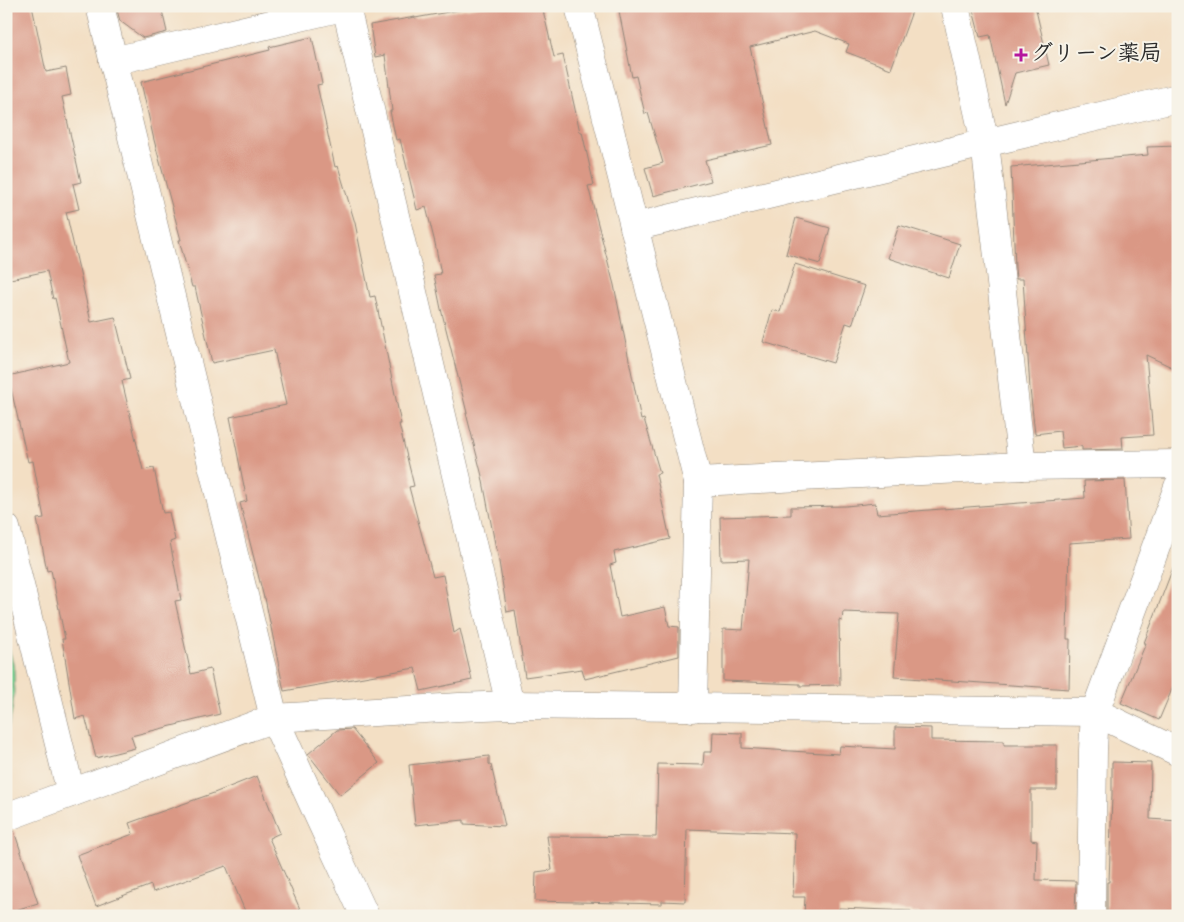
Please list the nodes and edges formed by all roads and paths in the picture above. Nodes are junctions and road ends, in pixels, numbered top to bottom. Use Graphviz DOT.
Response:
graph roads {
  1 [pos="100,6"];
  2 [pos="346,6"];
  3 [pos="579,6"];
  4 [pos="955,6"];
  5 [pos="113,61"];
  6 [pos="1178,98"];
  7 [pos="986,143"];
  8 [pos="634,227"];
  9 [pos="1178,464"];
  10 [pos="1022,466"];
  11 [pos="698,482"];
  12 [pos="1178,487"];
  13 [pos="6,528"];
  14 [pos="510,705"];
  15 [pos="693,708"];
  16 [pos="1095,712"];
  17 [pos="274,718"];
  18 [pos="1178,752"];
  19 [pos="71,793"];
  20 [pos="6,817"];
  21 [pos="366,916"];
  22 [pos="1091,916"];
  1 -- 5 [label="street"];
  2 -- 5 [label="street"];
  2 -- 14 [label="street"];
  3 -- 8 [label="street"];
  4 -- 7 [label="street"];
  5 -- 17 [label="street"];
  6 -- 7 [label="street"];
  7 -- 8 [label="street"];
  7 -- 10 [label="street"];
  8 -- 11 [label="street"];
  9 -- 10 [label="street"];
  10 -- 11 [label="street"];
  11 -- 15 [label="street"];
  12 -- 16 [label="street"];
  13 -- 19 [label="street"];
  14 -- 15 [label="street"];
  14 -- 17 [label="street"];
  15 -- 16 [label="street"];
  16 -- 18 [label="street"];
  16 -- 22 [label="street"];
  17 -- 19 [label="street"];
  17 -- 21 [label="street"];
  19 -- 20 [label="street"];
}
